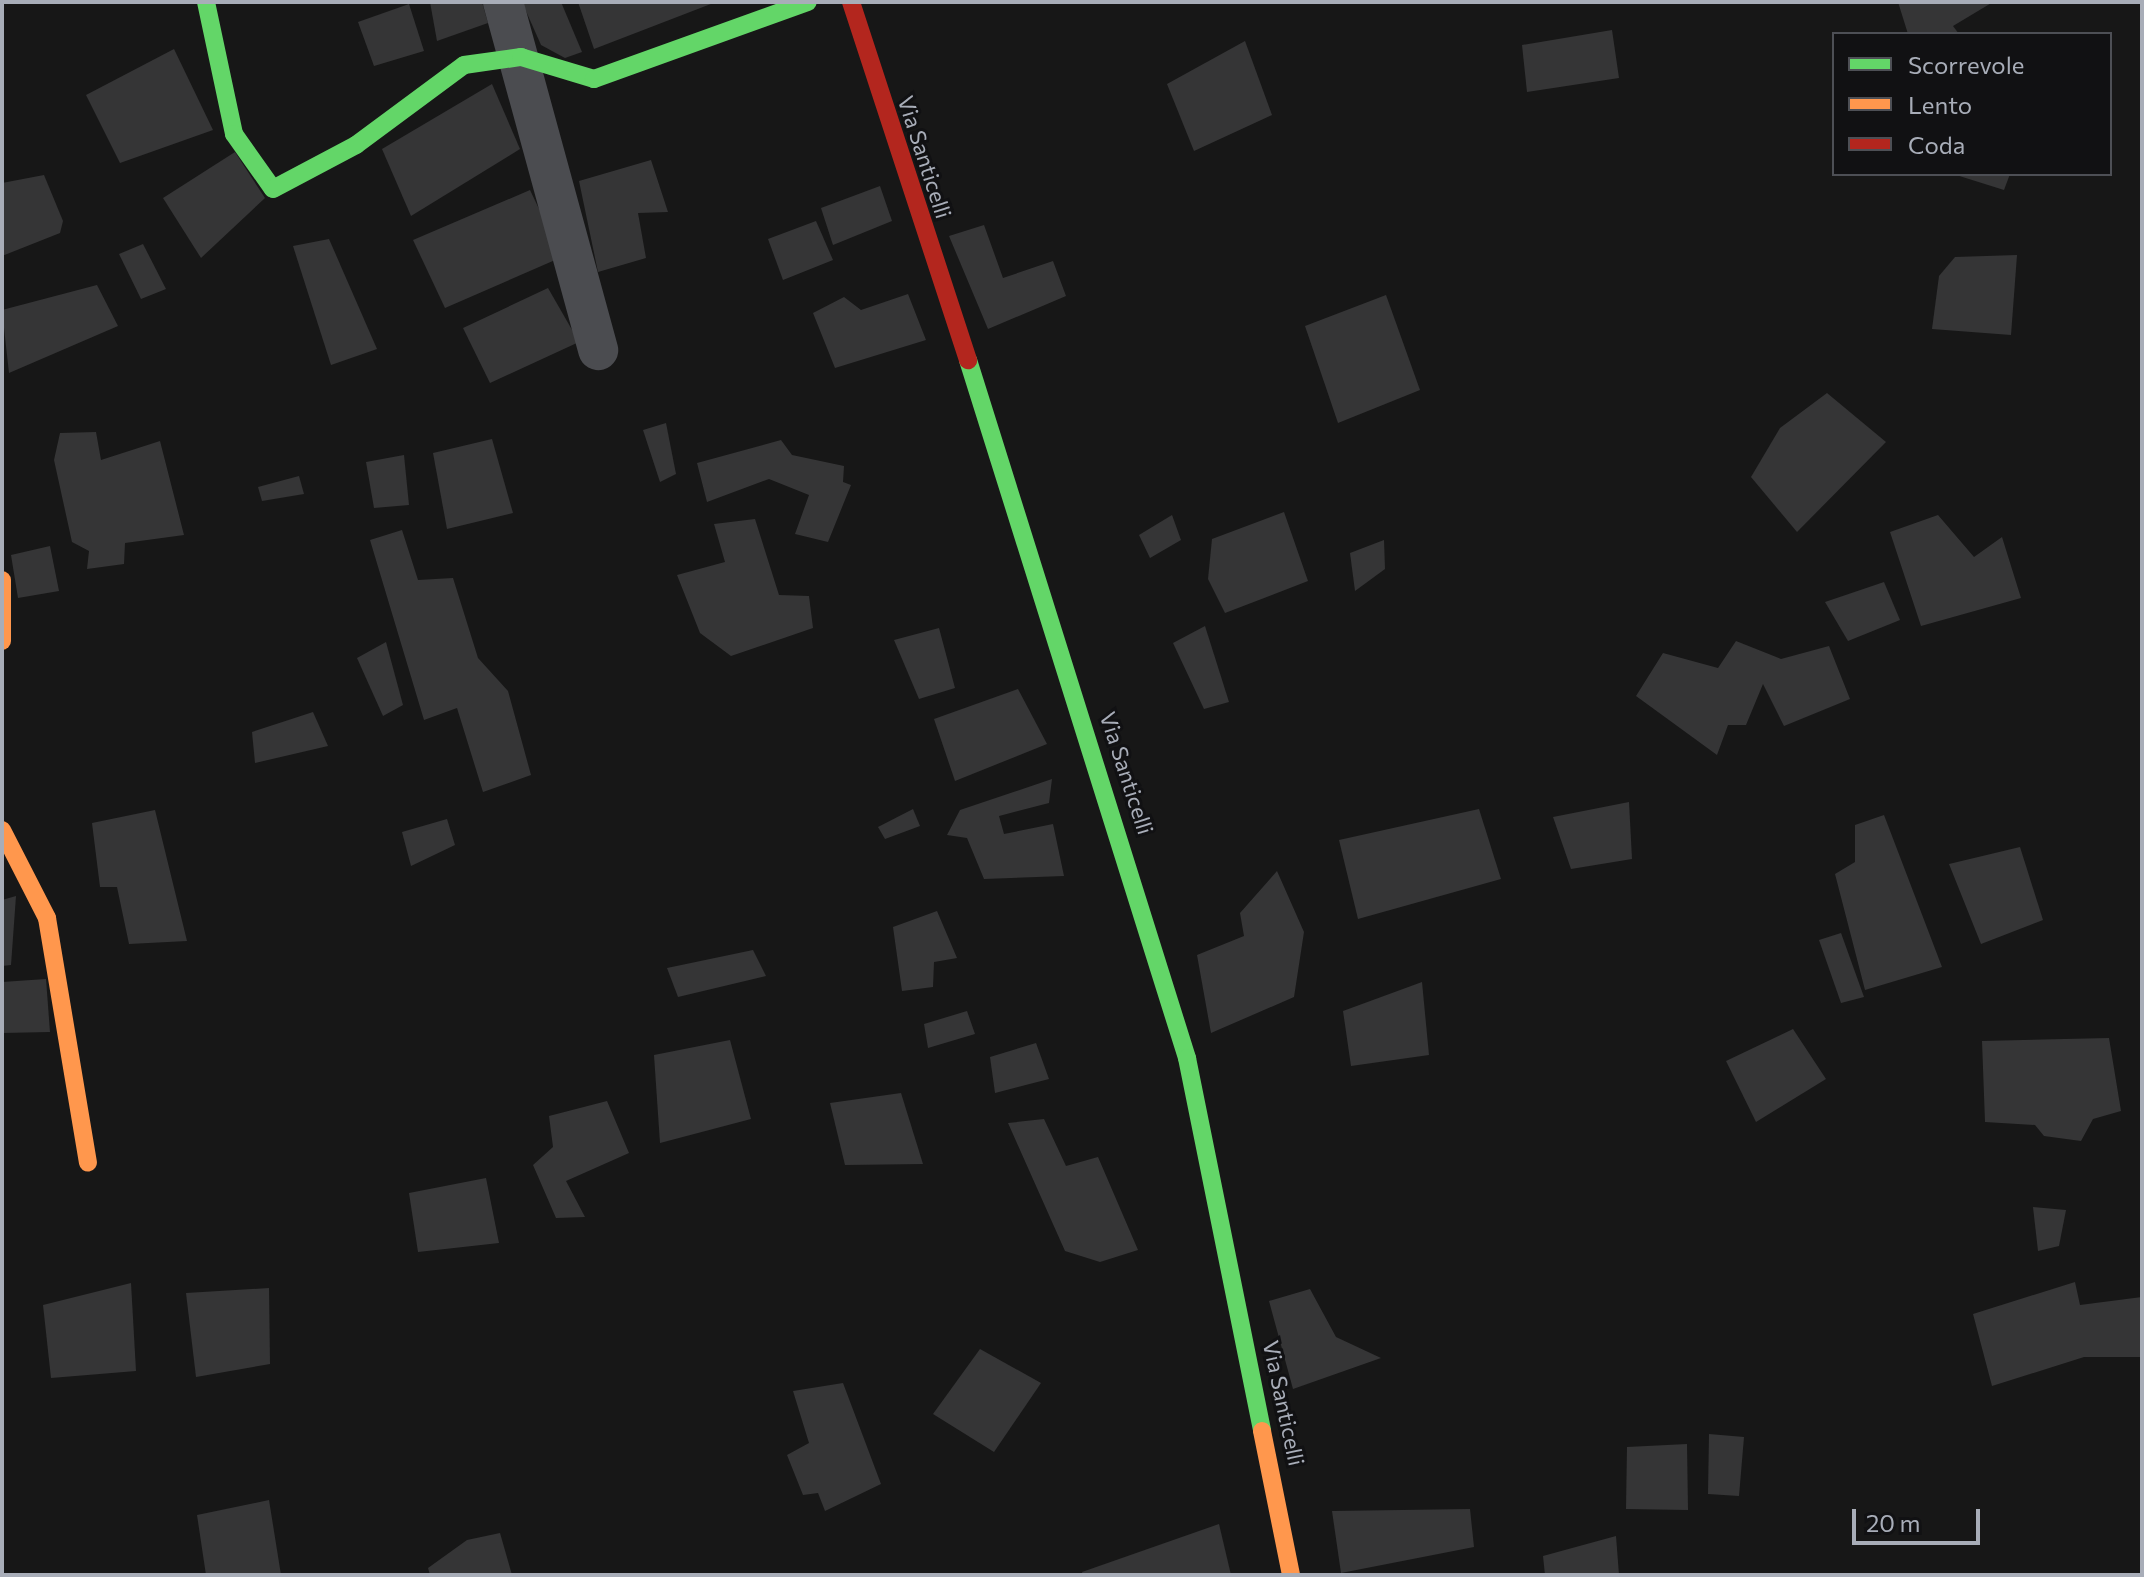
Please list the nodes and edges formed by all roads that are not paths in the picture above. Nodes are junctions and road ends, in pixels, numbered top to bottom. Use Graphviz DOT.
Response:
graph roads {
  1 [pos="206,2"];
  2 [pos="503,2"];
  3 [pos="808,2"];
  4 [pos="851,2"];
  5 [pos="521,57"];
  6 [pos="598,350"];
  7 [pos="2,580"];
  8 [pos="2,641"];
  9 [pos="2,830"];
  10 [pos="88,1163"];
  11 [pos="1291,1575"];
  1 -- 5 [label="street"];
  2 -- 5 [label="street"];
  3 -- 5 [label="street"];
  4 -- 11 [label="street, Via Santicelli"];
  5 -- 6 [label="street"];
  7 -- 8 [label="street"];
  9 -- 10 [label="street"];
}
